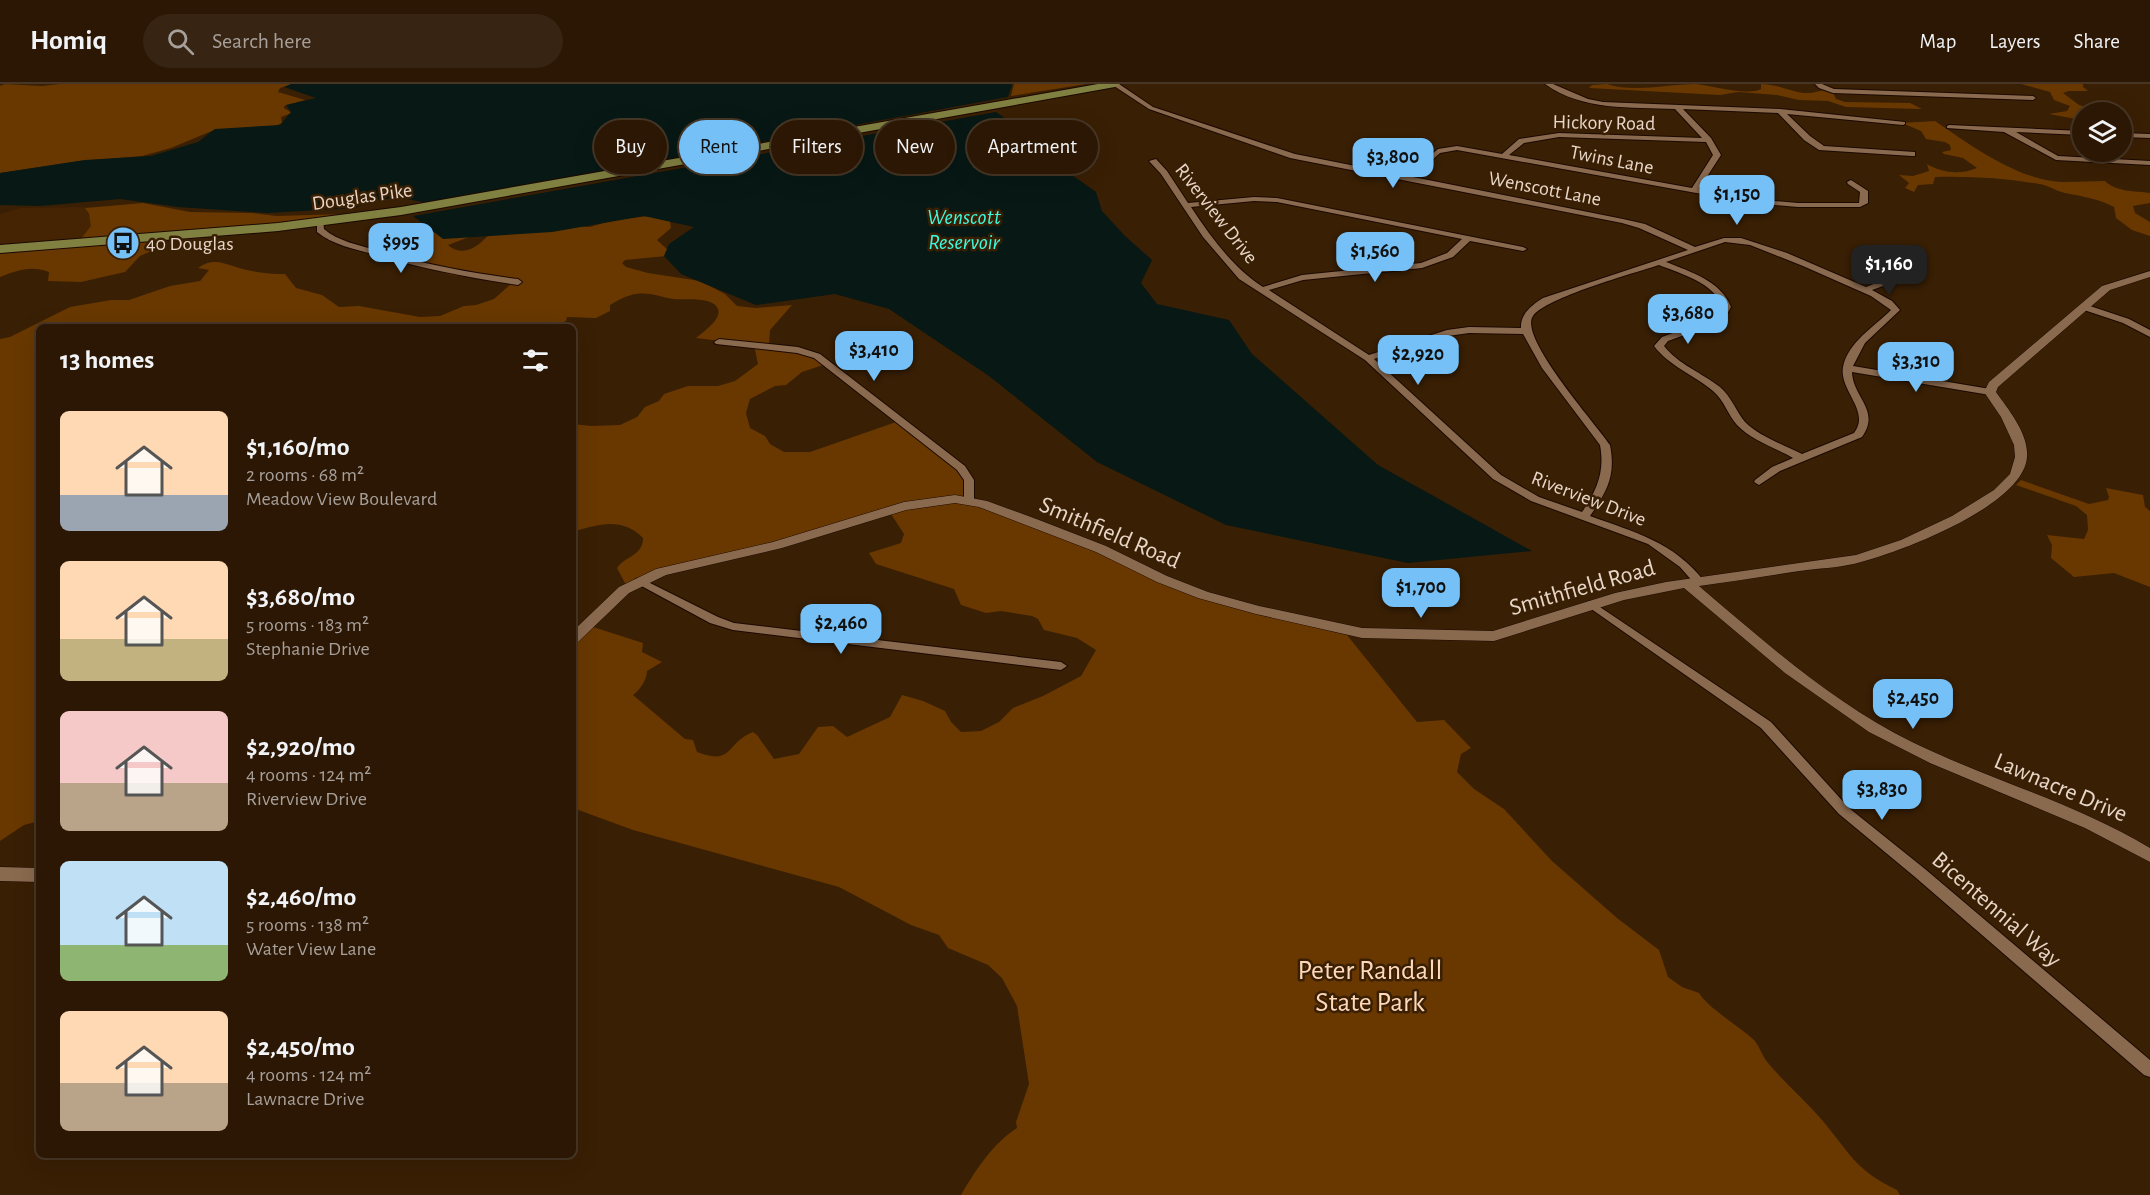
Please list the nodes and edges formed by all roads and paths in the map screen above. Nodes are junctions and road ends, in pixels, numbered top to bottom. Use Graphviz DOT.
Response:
graph roads {
  1 [pos="1115,84"];
  2 [pos="1548,84"];
  3 [pos="1818,84"];
  4 [pos="2033,98"];
  5 [pos="1677,107"];
  6 [pos="1780,111"];
  7 [pos="1903,123"];
  8 [pos="1949,127"];
  9 [pos="2005,129"];
  10 [pos="2072,132"];
  11 [pos="2132,135"];
  12 [pos="2150,136"];
  13 [pos="1708,140"];
  14 [pos="1912,154"];
  15 [pos="1505,155"];
  16 [pos="1153,161"];
  17 [pos="2150,164"];
  18 [pos="1408,178"];
  19 [pos="1851,182"];
  20 [pos="1695,191"];
  21 [pos="1186,205"];
  22 [pos="321,222"];
  23 [pos="1467,238"];
  24 [pos="0,249"];
  25 [pos="1523,249"];
  26 [pos="1693,249"];
  27 [pos="1659,262"];
  28 [pos="2150,274"];
  29 [pos="1902,276"];
  30 [pos="518,282"];
  31 [pos="1260,290"];
  32 [pos="1866,290"];
  33 [pos="2084,307"];
  34 [pos="1526,332"];
  35 [pos="2150,334"];
  36 [pos="719,342"];
  37 [pos="1368,358"];
  38 [pos="1848,368"];
  39 [pos="1990,392"];
  40 [pos="1801,458"];
  41 [pos="1759,482"];
  42 [pos="969,501"];
  43 [pos="1584,517"];
  44 [pos="1692,581"];
  45 [pos="640,582"];
  46 [pos="1591,604"];
  47 [pos="576,636"];
  48 [pos="1061,666"];
  49 [pos="2150,856"];
  50 [pos="0,874"];
  51 [pos="36,875"];
  52 [pos="2150,1070"];
  1 -- 18 [label="street, Wenscott Lane"];
  1 -- 22 [label="main road, Douglas Pike"];
  2 -- 5 [label="street"];
  3 -- 4 [label="street"];
  5 -- 6 [label="street"];
  5 -- 13 [label="street"];
  6 -- 7 [label="street"];
  6 -- 14 [label="street"];
  8 -- 9 [label="street"];
  9 -- 10 [label="street"];
  9 -- 17 [label="street"];
  11 -- 12 [label="street"];
  13 -- 15 [label="street, Hickory Road"];
  13 -- 20 [label="street"];
  15 -- 18 [label="street, Twins Lane"];
  15 -- 20 [label="street, Twins Lane"];
  16 -- 21 [label="street, Riverview Drive"];
  18 -- 26 [label="street, Wenscott Lane"];
  19 -- 20 [label="street, Twins Lane"];
  21 -- 23 [label="street"];
  21 -- 31 [label="street, Riverview Drive"];
  22 -- 24 [label="main road, Douglas Pike"];
  22 -- 30 [label="street"];
  23 -- 25 [label="street"];
  23 -- 31 [label="street"];
  26 -- 27 [label="street"];
  26 -- 32 [label="street"];
  27 -- 34 [label="street"];
  27 -- 40 [label="street"];
  28 -- 33 [label="street"];
  29 -- 32 [label="street"];
  31 -- 37 [label="street, Riverview Drive"];
  32 -- 38 [label="street"];
  33 -- 35 [label="street"];
  33 -- 39 [label="street"];
  34 -- 37 [label="street"];
  34 -- 43 [label="street"];
  36 -- 42 [label="street"];
  37 -- 43 [label="street, Riverview Drive"];
  38 -- 39 [label="street"];
  38 -- 40 [label="street"];
  39 -- 44 [label="street, Smithfield Road"];
  40 -- 41 [label="street"];
  42 -- 45 [label="street, Smithfield Road"];
  42 -- 46 [label="street, Smithfield Road"];
  43 -- 44 [label="street, Riverview Drive"];
  44 -- 46 [label="street, Smithfield Road"];
  44 -- 49 [label="street, Lawnacre Drive"];
  45 -- 47 [label="street, Smithfield Road"];
  45 -- 48 [label="street"];
  46 -- 52 [label="street, Bicentennial Way"];
  50 -- 51 [label="street"];
}
